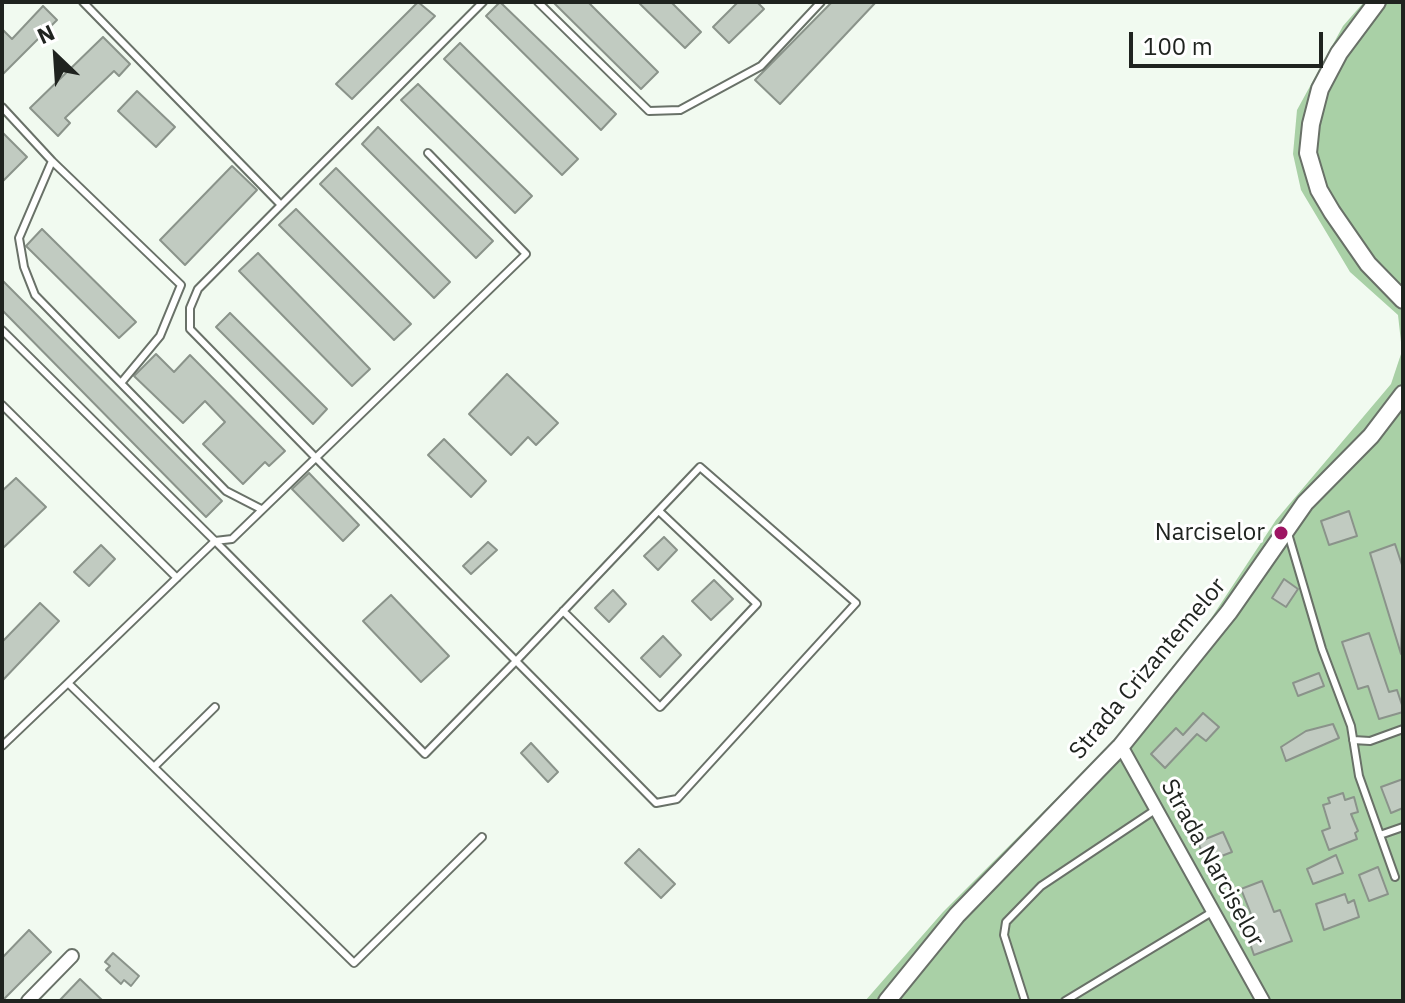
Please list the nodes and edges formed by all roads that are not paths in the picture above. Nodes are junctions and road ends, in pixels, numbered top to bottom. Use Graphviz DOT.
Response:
graph roads {
  1 [pos="83,2"];
  2 [pos="483,2"];
  3 [pos="538,2"];
  4 [pos="821,2"];
  5 [pos="1377,2"];
  6 [pos="2,107"];
  7 [pos="428,153"];
  8 [pos="52,161"];
  9 [pos="281,205"];
  10 [pos="1403,300"];
  11 [pos="2,330"];
  12 [pos="121,383"];
  13 [pos="1403,394"];
  14 [pos="2,405"];
  15 [pos="314,456"];
  16 [pos="261,509"];
  17 [pos="659,511"];
  18 [pos="1287,530"];
  19 [pos="215,541"];
  20 [pos="177,578"];
  21 [pos="563,611"];
  22 [pos="516,661"];
  23 [pos="68,683"];
  24 [pos="215,707"];
  25 [pos="1403,729"];
  26 [pos="1353,740"];
  27 [pos="2,746"];
  28 [pos="1121,746"];
  29 [pos="154,767"];
  30 [pos="1158,808"];
  31 [pos="1403,827"];
  32 [pos="1380,835"];
  33 [pos="482,837"];
  34 [pos="1395,877"];
  35 [pos="1212,912"];
  36 [pos="72,956"];
  37 [pos="28,1001"];
  38 [pos="887,1001"];
  39 [pos="1025,1001"];
  40 [pos="1065,1001"];
  41 [pos="1263,1001"];
  1 -- 9 [label="lane"];
  2 -- 9 [label="lane"];
  3 -- 4 [label="lane"];
  5 -- 10 [label="street"];
  6 -- 8 [label="lane"];
  7 -- 15 [label="lane"];
  8 -- 12 [label="lane"];
  8 -- 12 [label="lane"];
  9 -- 15 [label="lane"];
  11 -- 19 [label="lane"];
  12 -- 16 [label="lane"];
  13 -- 18 [label="street, Strada Crizantemelor"];
  14 -- 20 [label="lane"];
  15 -- 16 [label="lane"];
  15 -- 22 [label="lane"];
  16 -- 19 [label="lane"];
  17 -- 21 [label="lane"];
  17 -- 21 [label="lane"];
  17 -- 22 [label="lane"];
  18 -- 26 [label="lane"];
  18 -- 28 [label="street, Strada Crizantemelor"];
  19 -- 20 [label="lane"];
  19 -- 22 [label="lane"];
  20 -- 23 [label="lane"];
  21 -- 22 [label="lane"];
  23 -- 27 [label="lane"];
  23 -- 29 [label="lane"];
  24 -- 29 [label="lane"];
  25 -- 26 [label="lane"];
  26 -- 32 [label="lane"];
  28 -- 30 [label="street, Strada Narciselor"];
  28 -- 38 [label="street, Strada Crizantemelor"];
  29 -- 33 [label="lane"];
  30 -- 35 [label="street, Strada Narciselor"];
  30 -- 39 [label="lane"];
  31 -- 32 [label="lane"];
  32 -- 34 [label="lane"];
  35 -- 40 [label="lane"];
  35 -- 41 [label="street, Strada Narciselor"];
  36 -- 37 [label="street"];
}
